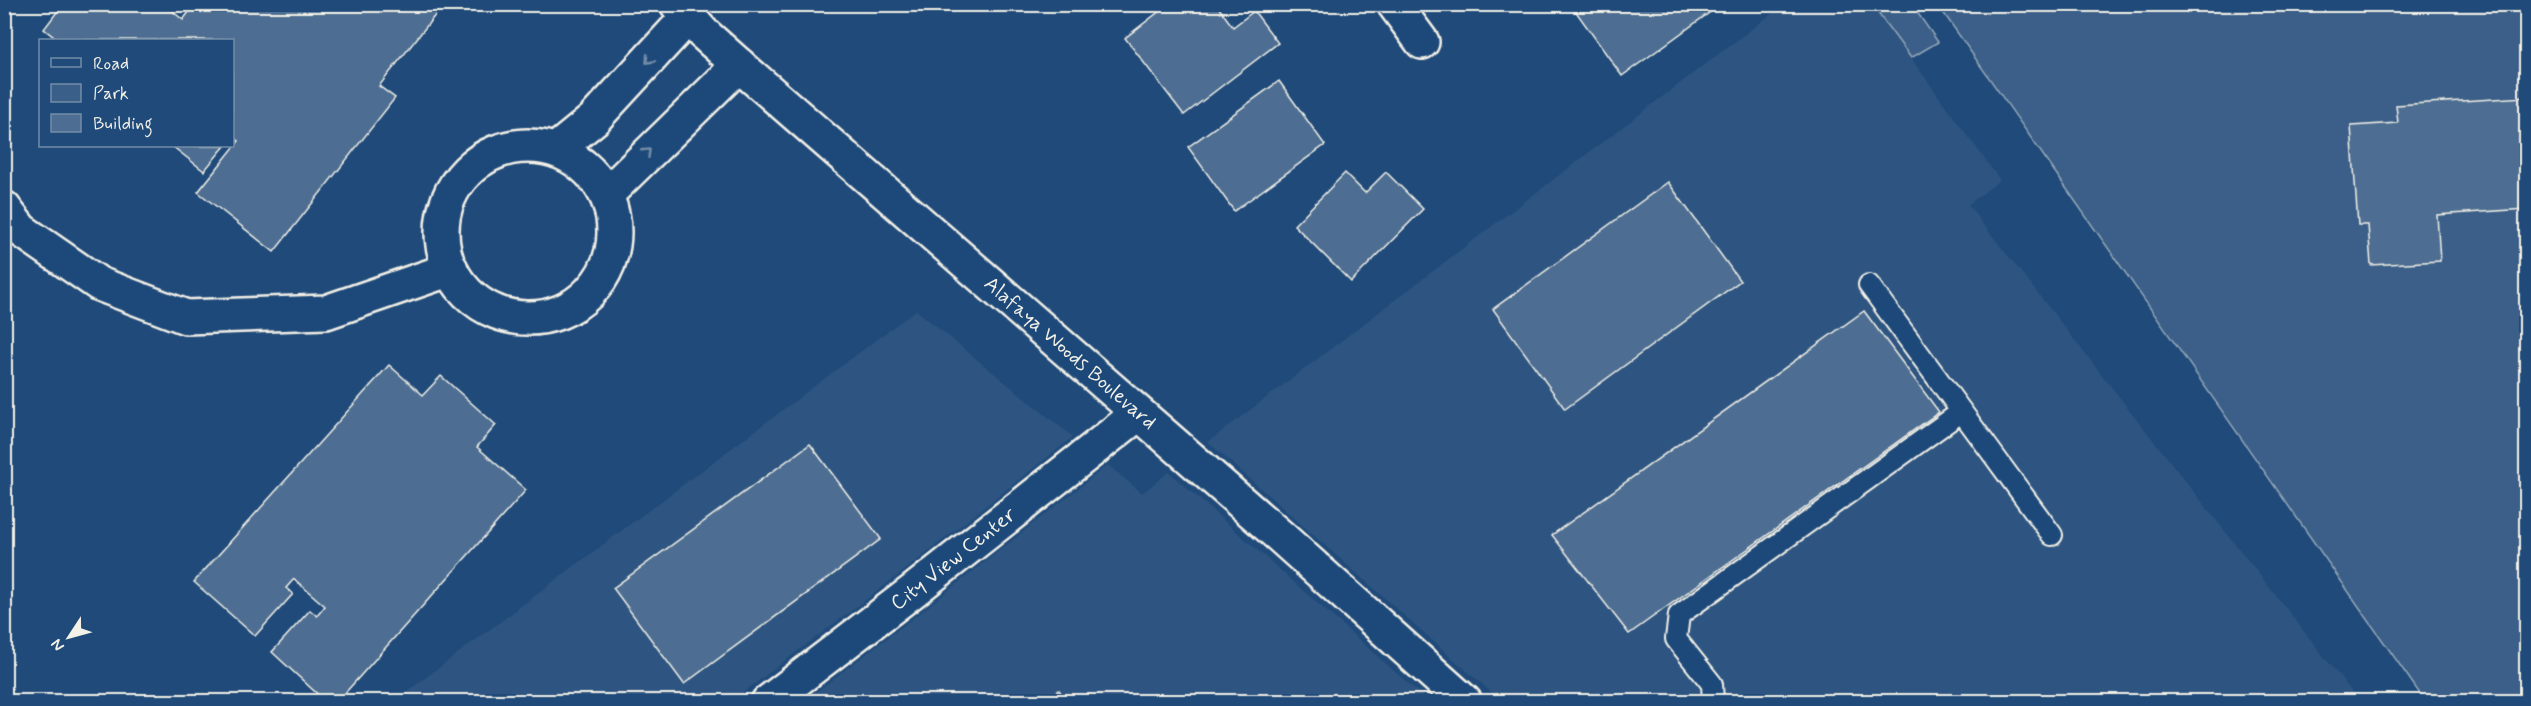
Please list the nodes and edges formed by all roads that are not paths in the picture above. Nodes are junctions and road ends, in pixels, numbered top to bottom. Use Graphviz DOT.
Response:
graph roads {
  1 [pos="1394,4"];
  2 [pos="682,11"];
  3 [pos="1422,42"];
  4 [pos="739,65"];
  5 [pos="556,150"];
  6 [pos="606,194"];
  7 [pos="4,208"];
  8 [pos="451,270"];
  9 [pos="1869,285"];
  10 [pos="1961,412"];
  11 [pos="1138,414"];
  12 [pos="2052,535"];
  13 [pos="768,702"];
  14 [pos="1465,702"];
  15 [pos="1713,702"];
  1 -- 3 [label="street"];
  2 -- 4 [label="street, Alafaya Woods Boulevard"];
  2 -- 5 [label="street, one-way"];
  6 -- 4 [label="street, one-way"];
  4 -- 11 [label="street, Alafaya Woods Boulevard"];
  5 -- 6 [label="street"];
  5 -- 8 [label="street"];
  6 -- 8 [label="street"];
  7 -- 8 [label="street"];
  9 -- 10 [label="lane"];
  10 -- 12 [label="lane"];
  10 -- 15 [label="lane"];
  11 -- 13 [label="street, City View Center"];
  11 -- 14 [label="street, Alafaya Woods Boulevard"];
}
